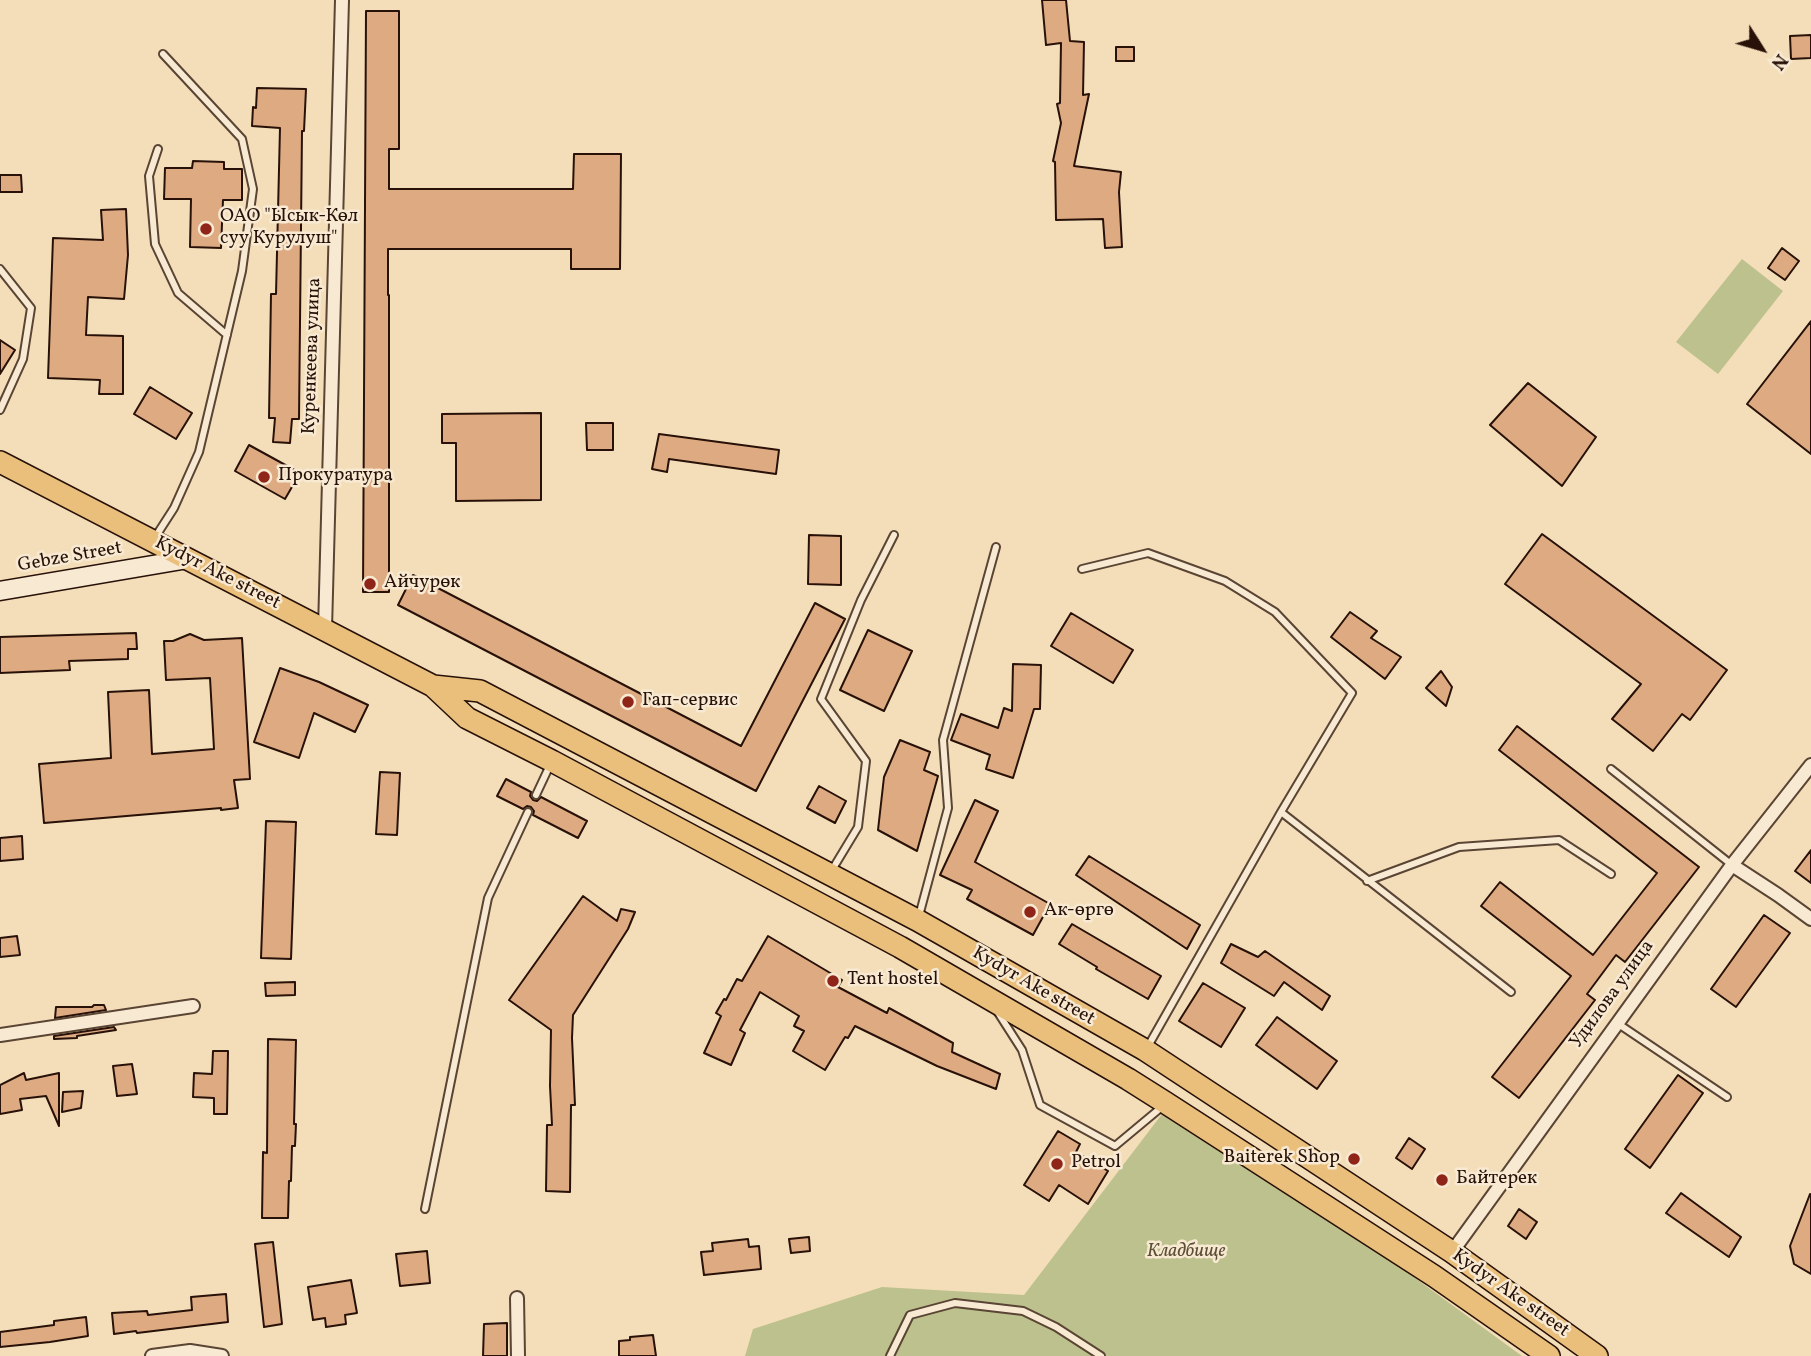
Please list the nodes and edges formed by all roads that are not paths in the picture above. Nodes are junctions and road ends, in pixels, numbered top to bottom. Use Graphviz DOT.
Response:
graph roads {
  1 [pos="342,0"];
  2 [pos="163,54"];
  3 [pos="158,149"];
  4 [pos="0,269"];
  5 [pos="227,335"];
  6 [pos="0,410"];
  7 [pos="0,462"];
  8 [pos="894,535"];
  9 [pos="153,541"];
  10 [pos="996,547"];
  11 [pos="188,559"];
  12 [pos="1082,569"];
  13 [pos="0,591"];
  14 [pos="325,629"];
  15 [pos="433,686"];
  16 [pos="552,761"];
  17 [pos="1811,765"];
  18 [pos="1611,769"];
  19 [pos="536,795"];
  20 [pos="528,812"];
  21 [pos="1281,812"];
  22 [pos="1732,865"];
  23 [pos="1611,874"];
  24 [pos="830,875"];
  25 [pos="1367,881"];
  26 [pos="1811,919"];
  27 [pos="917,920"];
  28 [pos="900,947"];
  29 [pos="1511,992"];
  30 [pos="988,998"];
  31 [pos="193,1006"];
  32 [pos="1617,1023"];
  33 [pos="0,1035"];
  34 [pos="1145,1050"];
  35 [pos="1185,1076"];
  36 [pos="1128,1079"];
  37 [pos="1727,1097"];
  38 [pos="1167,1103"];
  39 [pos="425,1209"];
  40 [pos="1452,1252"];
  41 [pos="1434,1276"];
  42 [pos="517,1298"];
  43 [pos="893,1355"];
  44 [pos="152,1356"];
  45 [pos="222,1356"];
  46 [pos="518,1356"];
  47 [pos="1101,1356"];
  48 [pos="1549,1356"];
  49 [pos="1597,1356"];
  1 -- 14 [label="street, Куренкеева улица"];
  2 -- 5 [label="lane"];
  3 -- 5 [label="lane"];
  4 -- 6 [label="lane"];
  5 -- 9 [label="lane"];
  7 -- 9 [label="highway, Kydyr Ake street"];
  8 -- 24 [label="lane"];
  9 -- 11 [label="highway, Kydyr Ake street"];
  10 -- 27 [label="lane"];
  11 -- 13 [label="main road, Gebze Street"];
  11 -- 14 [label="highway, Kydyr Ake street"];
  12 -- 21 [label="lane"];
  14 -- 15 [label="highway, Kydyr Ake street"];
  15 -- 16 [label="highway, Kydyr Ake street"];
  15 -- 24 [label="highway, Kydyr Ake street"];
  16 -- 19 [label="lane"];
  16 -- 28 [label="highway, Kydyr Ake street"];
  17 -- 22 [label="street, Удилова улица"];
  18 -- 22 [label="lane"];
  20 -- 39 [label="lane"];
  21 -- 25 [label="lane"];
  21 -- 34 [label="lane"];
  22 -- 26 [label="street"];
  22 -- 32 [label="street, Удилова улица"];
  23 -- 25 [label="lane"];
  24 -- 27 [label="highway, Kydyr Ake street"];
  25 -- 29 [label="lane"];
  27 -- 28 [label="highway"];
  27 -- 34 [label="highway, Kydyr Ake street"];
  28 -- 30 [label="highway, Kydyr Ake street"];
  30 -- 36 [label="highway, Kydyr Ake street"];
  30 -- 38 [label="lane"];
  31 -- 33 [label="street"];
  32 -- 37 [label="lane"];
  32 -- 40 [label="street, Удилова улица"];
  34 -- 35 [label="highway, Kydyr Ake street"];
  34 -- 36 [label="highway"];
  35 -- 38 [label="highway"];
  35 -- 40 [label="highway, Kydyr Ake street"];
  36 -- 38 [label="highway, Kydyr Ake street"];
  38 -- 41 [label="highway, Kydyr Ake street"];
  40 -- 41 [label="highway"];
  40 -- 49 [label="highway, Kydyr Ake street"];
  41 -- 48 [label="highway, Kydyr Ake street"];
  42 -- 46 [label="street"];
  43 -- 47 [label="lane"];
  44 -- 45 [label="street"];
}
